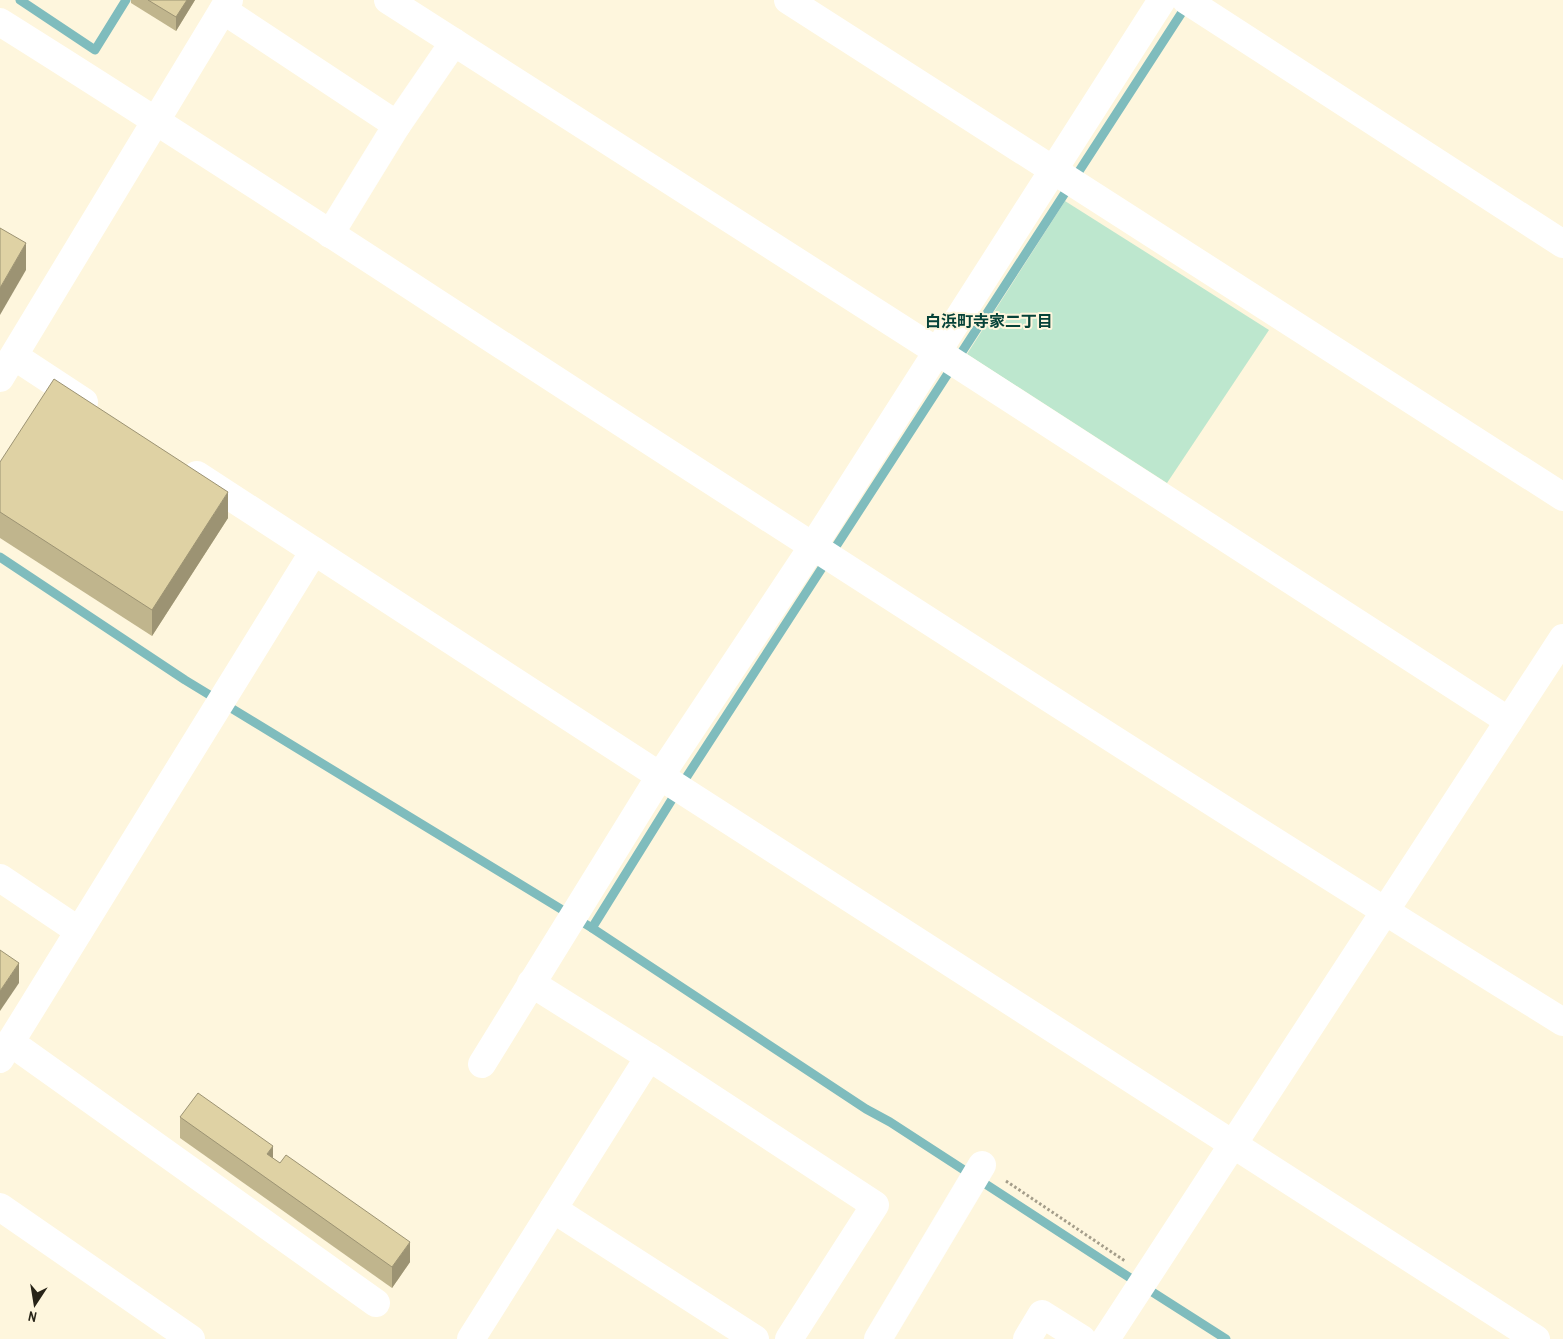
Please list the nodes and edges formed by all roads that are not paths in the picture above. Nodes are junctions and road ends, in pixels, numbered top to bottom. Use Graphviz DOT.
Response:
graph roads {
  1 [pos="388,0"];
  2 [pos="788,0"];
  3 [pos="1162,0"];
  4 [pos="226,5"];
  5 [pos="1193,5"];
  6 [pos="0,22"];
  7 [pos="454,42"];
  8 [pos="156,119"];
  9 [pos="397,126"];
  10 [pos="1054,171"];
  11 [pos="330,234"];
  12 [pos="1563,244"];
  13 [pos="938,352"];
  14 [pos="7,367"];
  15 [pos="106,416"];
  16 [pos="180,464"];
  17 [pos="1563,497"];
  18 [pos="813,546"];
  19 [pos="314,551"];
  20 [pos="1563,638"];
  21 [pos="1509,721"];
  22 [pos="660,776"];
  23 [pos="0,878"];
  24 [pos="1386,912"];
  25 [pos="79,931"];
  26 [pos="531,983"];
  27 [pos="1563,1022"];
  28 [pos="5,1050"];
  29 [pos="649,1057"];
  30 [pos="482,1064"];
  31 [pos="1234,1144"];
  32 [pos="982,1165"];
  33 [pos="0,1207"];
  34 [pos="553,1209"];
  35 [pos="376,1303"];
  36 [pos="191,1339"];
  37 [pos="471,1339"];
  38 [pos="755,1339"];
  39 [pos="789,1339"];
  40 [pos="878,1339"];
  41 [pos="1027,1339"];
  42 [pos="1082,1339"];
  43 [pos="1106,1339"];
  44 [pos="1536,1339"];
  1 -- 7 [label="street"];
  2 -- 10 [label="street"];
  3 -- 10 [label="street"];
  4 -- 8 [label="street"];
  4 -- 9 [label="street"];
  5 -- 12 [label="street"];
  6 -- 8 [label="street"];
  7 -- 9 [label="street"];
  7 -- 13 [label="street"];
  8 -- 11 [label="street"];
  8 -- 14 [label="street"];
  9 -- 11 [label="street"];
  10 -- 13 [label="street"];
  10 -- 17 [label="street"];
  11 -- 18 [label="street"];
  13 -- 18 [label="street"];
  13 -- 21 [label="street"];
  14 -- 15 [label="street"];
  16 -- 19 [label="street"];
  18 -- 22 [label="street"];
  18 -- 24 [label="street"];
  19 -- 22 [label="street"];
  19 -- 25 [label="street"];
  20 -- 21 [label="street"];
  21 -- 24 [label="street"];
  22 -- 26 [label="street"];
  22 -- 31 [label="street"];
  23 -- 25 [label="street"];
  24 -- 27 [label="street"];
  24 -- 31 [label="street"];
  25 -- 28 [label="street"];
  26 -- 29 [label="street"];
  26 -- 30 [label="street"];
  28 -- 35 [label="street"];
  29 -- 34 [label="street"];
  29 -- 39 [label="street"];
  31 -- 43 [label="street"];
  31 -- 44 [label="street"];
  32 -- 40 [label="street"];
  33 -- 36 [label="street"];
  34 -- 37 [label="street"];
  34 -- 38 [label="street"];
  41 -- 42 [label="street"];
}
